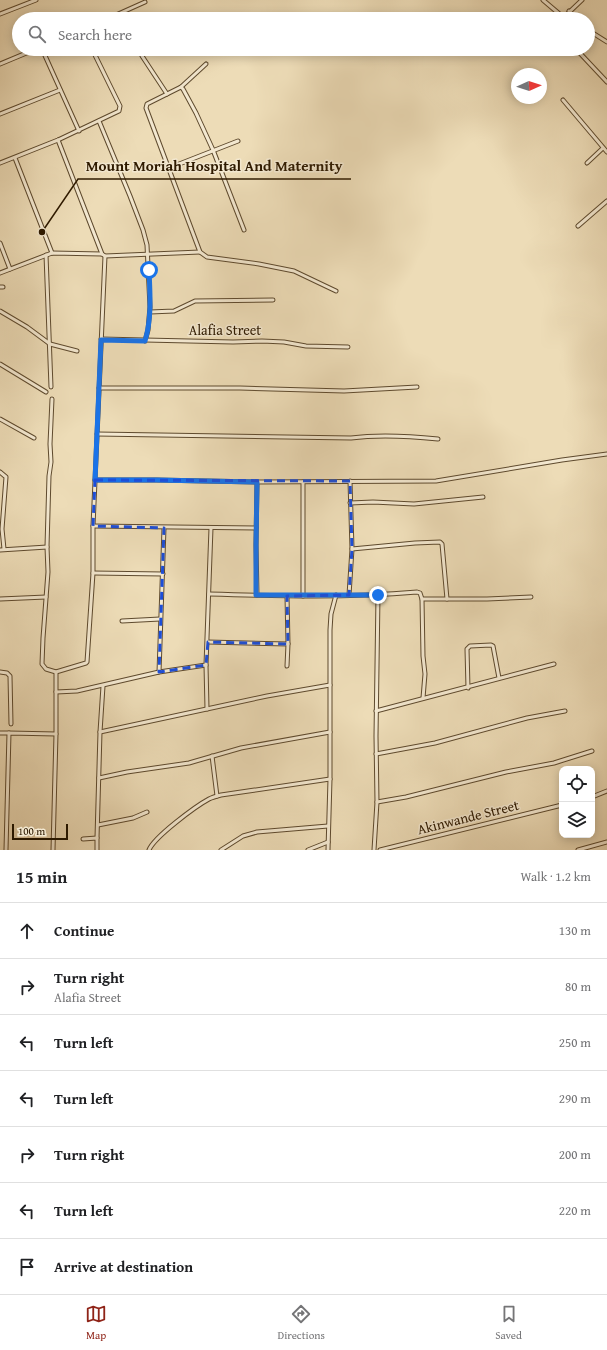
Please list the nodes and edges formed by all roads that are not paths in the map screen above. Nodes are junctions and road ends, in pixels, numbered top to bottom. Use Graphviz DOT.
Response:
graph roads {
  1 [pos="36,0"];
  2 [pos="543,0"];
  3 [pos="582,0"];
  4 [pos="145,2"];
  5 [pos="123,12"];
  6 [pos="556,12"];
  7 [pos="569,12"];
  8 [pos="0,14"];
  9 [pos="595,34"];
  10 [pos="607,42"];
  11 [pos="19,56"];
  12 [pos="45,56"];
  13 [pos="95,56"];
  14 [pos="142,56"];
  15 [pos="583,56"];
  16 [pos="0,64"];
  17 [pos="206,64"];
  18 [pos="607,82"];
  19 [pos="181,87"];
  20 [pos="60,90"];
  21 [pos="167,94"];
  22 [pos="563,100"];
  23 [pos="0,114"];
  24 [pos="99,121"];
  25 [pos="79,131"];
  26 [pos="58,140"];
  27 [pos="238,141"];
  28 [pos="603,148"];
  29 [pos="213,150"];
  30 [pos="607,152"];
  31 [pos="14,158"];
  32 [pos="0,163"];
  33 [pos="587,163"];
  34 [pos="169,168"];
  35 [pos="607,201"];
  36 [pos="578,226"];
  37 [pos="244,230"];
  38 [pos="0,243"];
  39 [pos="200,252"];
  40 [pos="52,253"];
  41 [pos="147,253"];
  42 [pos="46,255"];
  43 [pos="104,255"];
  44 [pos="10,269"];
  45 [pos="0,273"];
  46 [pos="336,291"];
  47 [pos="273,300"];
  48 [pos="0,311"];
  49 [pos="150,312"];
  50 [pos="101,340"];
  51 [pos="145,341"];
  52 [pos="50,344"];
  53 [pos="348,347"];
  54 [pos="76,350"];
  55 [pos="0,364"];
  56 [pos="52,387"];
  57 [pos="417,387"];
  58 [pos="99,388"];
  59 [pos="46,392"];
  60 [pos="52,399"];
  61 [pos="0,419"];
  62 [pos="97,434"];
  63 [pos="34,438"];
  64 [pos="438,439"];
  65 [pos="607,454"];
  66 [pos="0,472"];
  67 [pos="95,480"];
  68 [pos="350,481"];
  69 [pos="257,482"];
  70 [pos="303,482"];
  71 [pos="483,497"];
  72 [pos="350,503"];
  73 [pos="93,526"];
  74 [pos="164,528"];
  75 [pos="211,528"];
  76 [pos="256,528"];
  77 [pos="47,547"];
  78 [pos="4,549"];
  79 [pos="352,549"];
  80 [pos="0,550"];
  81 [pos="93,573"];
  82 [pos="163,574"];
  83 [pos="209,594"];
  84 [pos="256,595"];
  85 [pos="336,595"];
  86 [pos="348,595"];
  87 [pos="378,595"];
  88 [pos="287,596"];
  89 [pos="303,596"];
  90 [pos="46,597"];
  91 [pos="531,597"];
  92 [pos="0,599"];
  93 [pos="422,599"];
  94 [pos="446,599"];
  95 [pos="160,619"];
  96 [pos="122,621"];
  97 [pos="208,642"];
  98 [pos="288,644"];
  99 [pos="554,664"];
  100 [pos="206,665"];
  101 [pos="287,666"];
  102 [pos="0,672"];
  103 [pos="56,672"];
  104 [pos="159,672"];
  105 [pos="499,678"];
  106 [pos="330,685"];
  107 [pos="103,686"];
  108 [pos="468,688"];
  109 [pos="56,692"];
  110 [pos="423,698"];
  111 [pos="207,709"];
  112 [pos="376,711"];
  113 [pos="565,711"];
  114 [pos="11,724"];
  115 [pos="100,732"];
  116 [pos="330,732"];
  117 [pos="0,733"];
  118 [pos="9,733"];
  119 [pos="56,734"];
  120 [pos="592,751"];
  121 [pos="376,754"];
  122 [pos="212,756"];
  123 [pos="99,778"];
  124 [pos="330,780"];
  125 [pos="607,791"];
  126 [pos="216,796"];
  127 [pos="595,796"];
  128 [pos="377,802"];
  129 [pos="559,806"];
  130 [pos="147,812"];
  131 [pos="98,825"];
  132 [pos="328,826"];
  133 [pos="98,838"];
  134 [pos="83,839"];
  135 [pos="328,842"];
  136 [pos="607,842"];
  137 [pos="6,850"];
  138 [pos="53,850"];
  139 [pos="98,850"];
  140 [pos="149,850"];
  141 [pos="221,850"];
  142 [pos="308,850"];
  143 [pos="328,850"];
  144 [pos="374,850"];
  145 [pos="380,850"];
  146 [pos="578,850"];
  1 -- 8 [label="street"];
  2 -- 6 [label="street"];
  3 -- 7 [label="street"];
  4 -- 5 [label="street"];
  9 -- 10 [label="street"];
  11 -- 16 [label="street"];
  12 -- 20 [label="street"];
  13 -- 24 [label="street"];
  14 -- 21 [label="street"];
  15 -- 18 [label="street"];
  17 -- 19 [label="street"];
  19 -- 21 [label="street"];
  19 -- 29 [label="street"];
  20 -- 23 [label="street"];
  20 -- 25 [label="street"];
  21 -- 34 [label="street"];
  22 -- 28 [label="street"];
  24 -- 25 [label="street"];
  24 -- 41 [label="street"];
  25 -- 26 [label="street"];
  26 -- 31 [label="street"];
  26 -- 43 [label="street"];
  27 -- 29 [label="street"];
  28 -- 30 [label="street"];
  28 -- 33 [label="street"];
  29 -- 34 [label="street"];
  29 -- 37 [label="street"];
  31 -- 32 [label="street"];
  31 -- 40 [label="street"];
  34 -- 39 [label="street"];
  35 -- 36 [label="street"];
  38 -- 44 [label="street"];
  39 -- 41 [label="street"];
  39 -- 46 [label="street"];
  40 -- 42 [label="street"];
  40 -- 43 [label="street"];
  41 -- 43 [label="street"];
  41 -- 49 [label="street"];
  42 -- 44 [label="street"];
  42 -- 52 [label="street"];
  43 -- 50 [label="street"];
  44 -- 45 [label="street"];
  47 -- 49 [label="street"];
  48 -- 52 [label="street"];
  49 -- 51 [label="street"];
  50 -- 51 [label="street, Alafia Street"];
  50 -- 58 [label="street"];
  51 -- 53 [label="street, Alafia Street"];
  52 -- 54 [label="street"];
  52 -- 56 [label="street"];
  55 -- 59 [label="street"];
  57 -- 58 [label="street"];
  58 -- 62 [label="street"];
  60 -- 77 [label="street"];
  61 -- 63 [label="street"];
  62 -- 64 [label="street"];
  62 -- 67 [label="street"];
  65 -- 68 [label="street"];
  66 -- 78 [label="street"];
  67 -- 69 [label="street"];
  67 -- 73 [label="street"];
  68 -- 70 [label="street"];
  68 -- 72 [label="street"];
  69 -- 70 [label="street"];
  69 -- 76 [label="street"];
  70 -- 89 [label="street"];
  71 -- 72 [label="street"];
  72 -- 79 [label="street"];
  73 -- 74 [label="street"];
  73 -- 81 [label="street"];
  74 -- 75 [label="street"];
  74 -- 82 [label="street"];
  75 -- 76 [label="street"];
  75 -- 83 [label="street"];
  76 -- 84 [label="street"];
  77 -- 78 [label="street"];
  77 -- 90 [label="street"];
  78 -- 80 [label="street"];
  79 -- 86 [label="street"];
  79 -- 94 [label="street"];
  81 -- 82 [label="street"];
  81 -- 103 [label="street"];
  82 -- 95 [label="street"];
  83 -- 84 [label="street"];
  83 -- 97 [label="street"];
  84 -- 88 [label="street"];
  85 -- 86 [label="street"];
  85 -- 89 [label="street"];
  85 -- 106 [label="street"];
  86 -- 87 [label="street"];
  87 -- 93 [label="street"];
  87 -- 112 [label="street"];
  88 -- 89 [label="street"];
  88 -- 98 [label="street"];
  90 -- 92 [label="street"];
  90 -- 103 [label="street"];
  91 -- 94 [label="street"];
  93 -- 94 [label="street"];
  93 -- 110 [label="street"];
  95 -- 96 [label="street"];
  95 -- 104 [label="street"];
  97 -- 98 [label="street"];
  97 -- 100 [label="street"];
  98 -- 101 [label="street"];
  99 -- 105 [label="street"];
  100 -- 104 [label="street"];
  100 -- 111 [label="street"];
  102 -- 114 [label="street"];
  103 -- 109 [label="street"];
  104 -- 107 [label="street"];
  105 -- 108 [label="street"];
  105 -- 108 [label="street"];
  106 -- 111 [label="street"];
  106 -- 116 [label="street"];
  107 -- 109 [label="street"];
  107 -- 115 [label="street"];
  108 -- 110 [label="street"];
  109 -- 119 [label="street"];
  110 -- 112 [label="street"];
  111 -- 115 [label="street"];
  112 -- 121 [label="street"];
  113 -- 121 [label="street"];
  115 -- 123 [label="street"];
  116 -- 122 [label="street"];
  116 -- 124 [label="street"];
  117 -- 118 [label="street"];
  118 -- 119 [label="street"];
  118 -- 137 [label="street"];
  119 -- 138 [label="street"];
  120 -- 128 [label="street"];
  121 -- 128 [label="street"];
  122 -- 123 [label="street"];
  122 -- 126 [label="street"];
  123 -- 131 [label="street"];
  124 -- 126 [label="street"];
  124 -- 132 [label="street"];
  125 -- 127 [label="street"];
  126 -- 140 [label="street"];
  128 -- 144 [label="street"];
  129 -- 145 [label="street, Akinwande Street"];
  130 -- 131 [label="street"];
  131 -- 133 [label="street"];
  132 -- 135 [label="street"];
  132 -- 141 [label="street"];
  133 -- 134 [label="street"];
  133 -- 139 [label="street"];
  135 -- 142 [label="street"];
  135 -- 143 [label="street"];
  136 -- 146 [label="street"];
}
